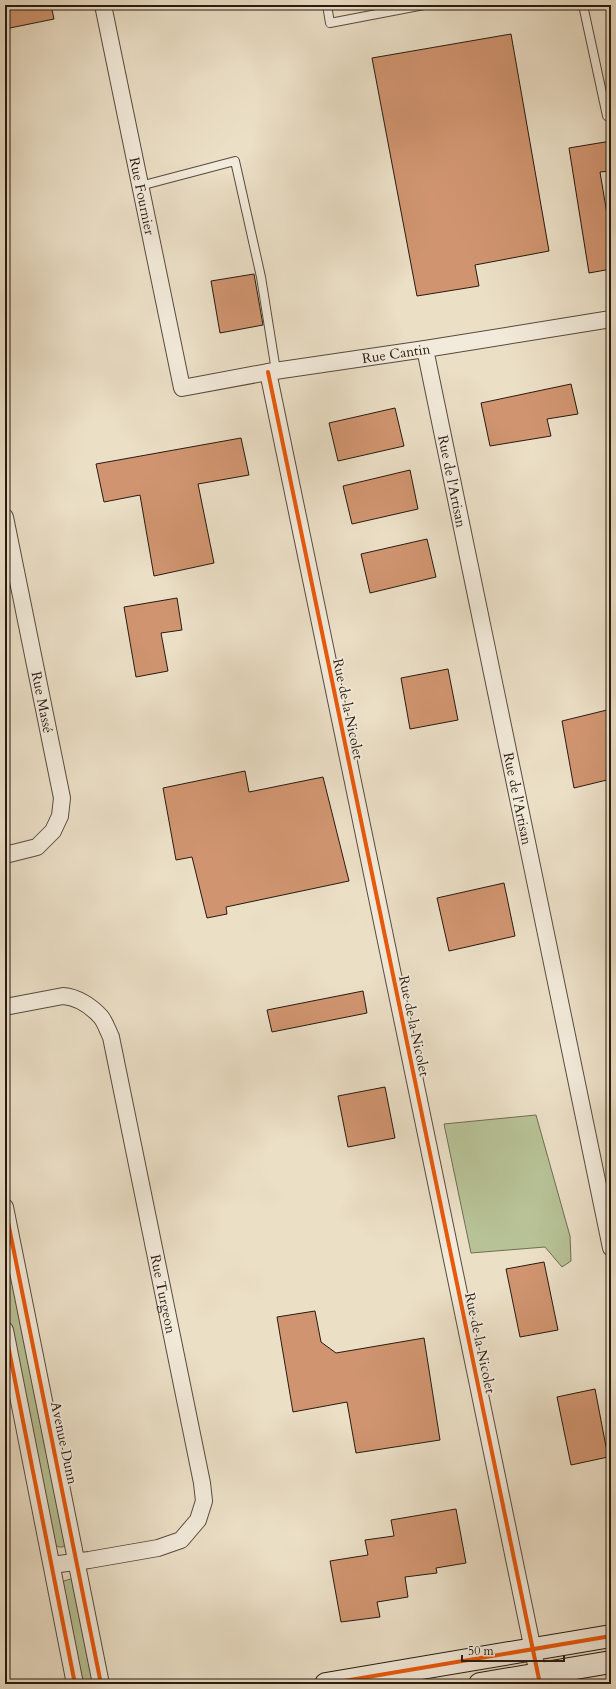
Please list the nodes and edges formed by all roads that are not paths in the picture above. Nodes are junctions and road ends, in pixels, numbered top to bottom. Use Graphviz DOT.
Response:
graph roads {
  1 [pos="103,5"];
  2 [pos="327,5"];
  3 [pos="424,5"];
  4 [pos="583,5"];
  5 [pos="415,6"];
  6 [pos="611,115"];
  7 [pos="140,186"];
  8 [pos="611,319"];
  9 [pos="425,349"];
  10 [pos="272,372"];
  11 [pos="182,388"];
  12 [pos="5,517"];
  13 [pos="5,855"];
  14 [pos="5,1007"];
  15 [pos="5,1207"];
  16 [pos="611,1248"];
  17 [pos="5,1330"];
  18 [pos="77,1562"];
  19 [pos="52,1565"];
  20 [pos="611,1636"];
  21 [pos="532,1649"];
  22 [pos="611,1662"];
  23 [pos="539,1679"];
  24 [pos="75,1684"];
  25 [pos="101,1684"];
  26 [pos="326,1684"];
  27 [pos="480,1684"];
  1 -- 7 [label="street, Rue Fournier"];
  2 -- 5 [label="lane"];
  3 -- 5 [label="lane"];
  4 -- 6 [label="lane"];
  7 -- 10 [label="lane"];
  7 -- 11 [label="street, Rue Fournier"];
  8 -- 9 [label="street, Rue Cantin"];
  9 -- 10 [label="street, Rue Cantin"];
  9 -- 16 [label="street, Rue de l'Artisan"];
  10 -- 11 [label="street, Rue Cantin"];
  10 -- 21 [label="street, Rue de la Nicolet"];
  12 -- 13 [label="street, Rue Massé"];
  14 -- 18 [label="street, Rue Turgeon"];
  15 -- 18 [label="street, Avenue Dunn"];
  17 -- 19 [label="street"];
  18 -- 19 [label="street, Rue Turgeon"];
  18 -- 25 [label="street, Avenue Dunn"];
  19 -- 24 [label="street"];
  20 -- 21 [label="main road"];
  21 -- 23 [label="street, Rue de la Nicolet"];
  21 -- 26 [label="main road"];
  22 -- 23 [label="main road"];
  23 -- 27 [label="main road"];
}
